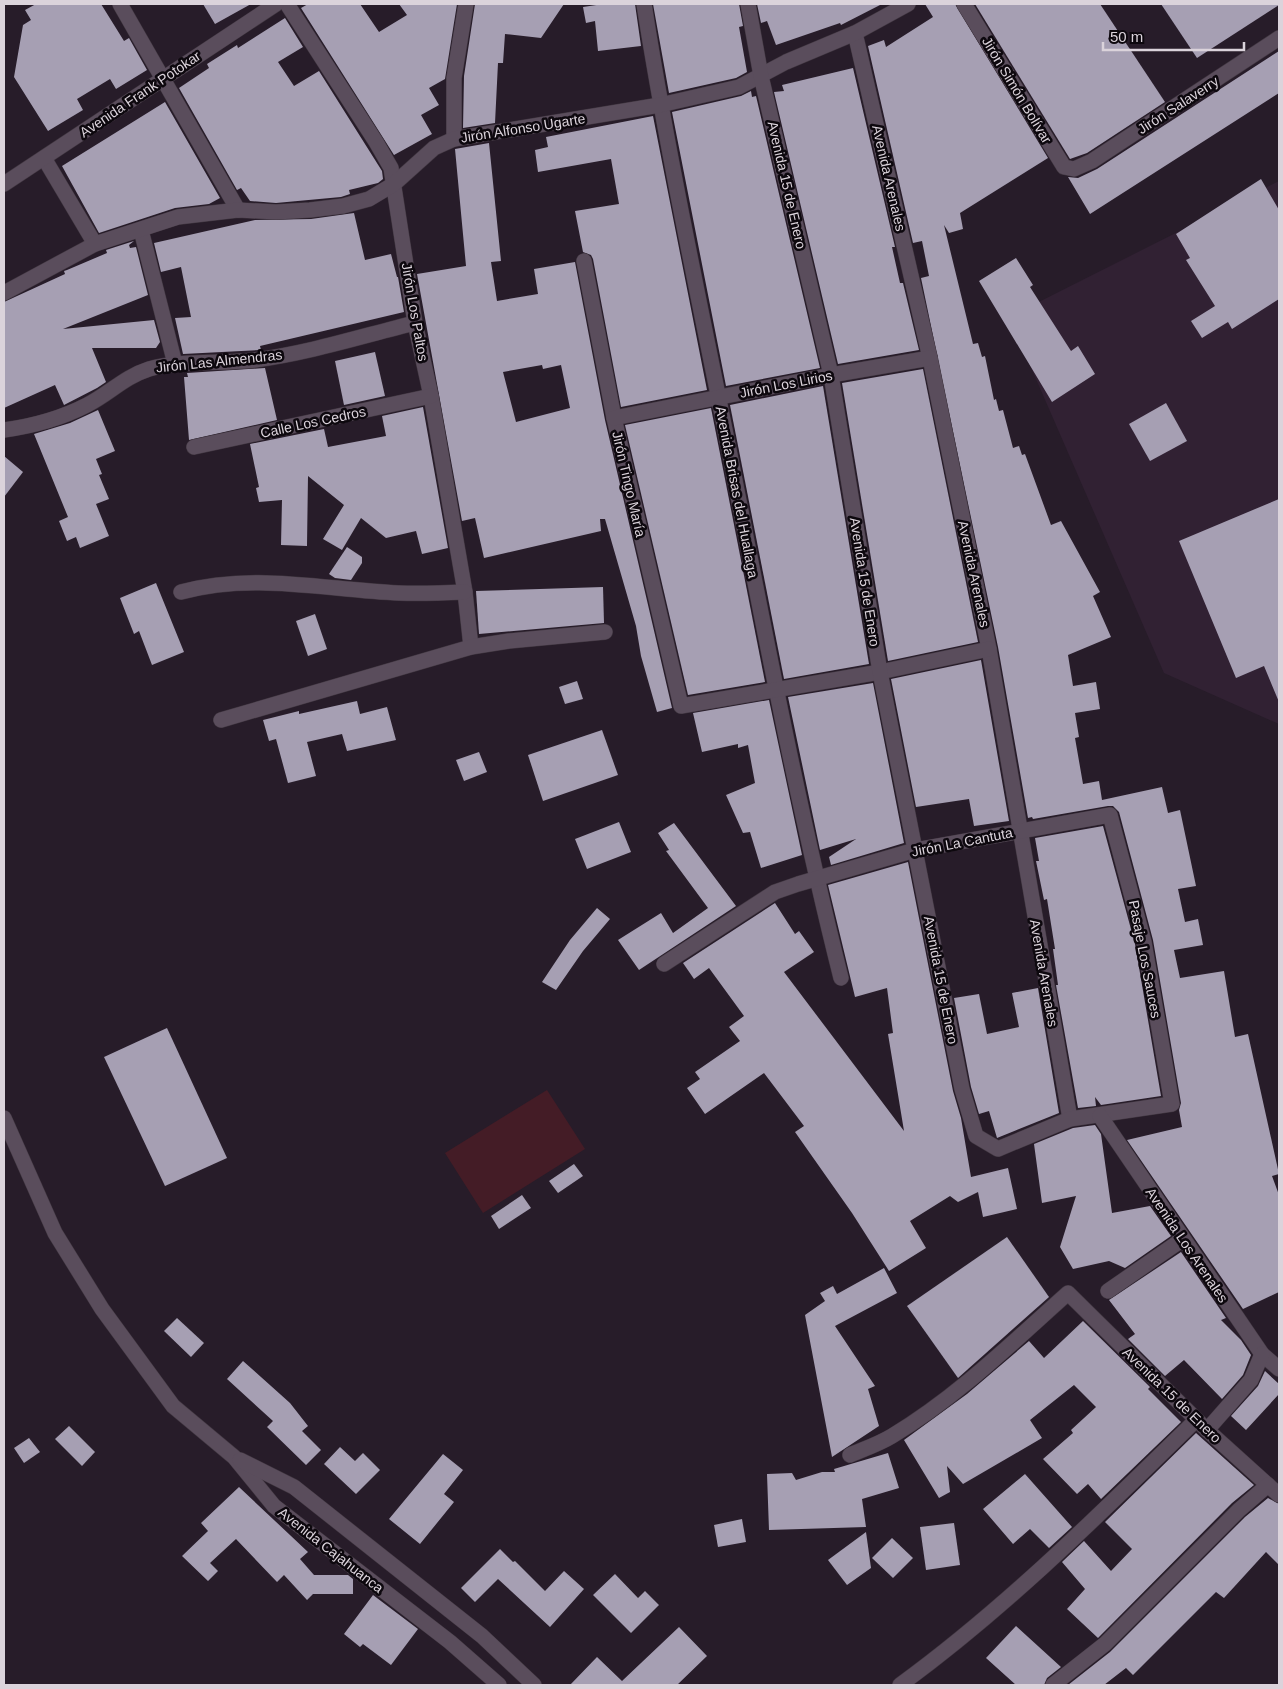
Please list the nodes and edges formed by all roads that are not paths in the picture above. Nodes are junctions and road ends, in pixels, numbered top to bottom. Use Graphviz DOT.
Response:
graph roads {
  1 [pos="120,4"];
  2 [pos="276,4"];
  3 [pos="287,4"];
  4 [pos="466,4"];
  5 [pos="644,4"];
  6 [pos="748,4"];
  7 [pos="908,4"];
  8 [pos="964,4"];
  9 [pos="855,33"];
  10 [pos="1279,38"];
  11 [pos="762,76"];
  12 [pos="162,80"];
  13 [pos="660,105"];
  14 [pos="454,139"];
  15 [pos="44,158"];
  16 [pos="1074,169"];
  17 [pos="4,184"];
  18 [pos="394,184"];
  19 [pos="238,210"];
  20 [pos="141,230"];
  21 [pos="95,244"];
  22 [pos="584,261"];
  23 [pos="4,293"];
  24 [pos="415,323"];
  25 [pos="930,358"];
  26 [pos="175,364"];
  27 [pos="831,375"];
  28 [pos="431,396"];
  29 [pos="718,397"];
  30 [pos="614,418"];
  31 [pos="4,430"];
  32 [pos="194,447"];
  33 [pos="181,592"];
  34 [pos="465,592"];
  35 [pos="605,632"];
  36 [pos="471,647"];
  37 [pos="989,649"];
  38 [pos="880,672"];
  39 [pos="776,689"];
  40 [pos="221,720"];
  41 [pos="1110,815"];
  42 [pos="1019,831"];
  43 [pos="915,850"];
  44 [pos="816,879"];
  45 [pos="664,964"];
  46 [pos="841,978"];
  47 [pos="1100,1116"];
  48 [pos="4,1118"];
  49 [pos="1070,1119"];
  50 [pos="1183,1239"];
  51 [pos="1108,1291"];
  52 [pos="1262,1354"];
  53 [pos="1279,1369"];
  54 [pos="1201,1425"];
  55 [pos="850,1456"];
  56 [pos="234,1457"];
  57 [pos="1274,1490"];
  58 [pos="499,1685"];
  59 [pos="534,1685"];
  60 [pos="900,1685"];
  61 [pos="1053,1685"];
  1 -- 12 [label="street"];
  2 -- 12 [label="street, Avenida Frank Potokar"];
  3 -- 18 [label="street, Jirón Los Paltos"];
  4 -- 14 [label="street"];
  5 -- 13 [label="street, Avenida Brisas del Huallaga"];
  6 -- 11 [label="street, Avenida 15 de Enero"];
  7 -- 9 [label="street, Jirón Alfonso Ugarte"];
  8 -- 16 [label="street, Jirón Simón Bolívar"];
  9 -- 11 [label="street, Jirón Alfonso Ugarte"];
  9 -- 25 [label="street, Avenida Arenales"];
  10 -- 16 [label="street, Jirón Salaverry"];
  11 -- 13 [label="street, Jirón Alfonso Ugarte"];
  11 -- 27 [label="street, Avenida 15 de Enero"];
  12 -- 15 [label="street, Avenida Frank Potokar"];
  12 -- 19 [label="street"];
  13 -- 14 [label="street, Jirón Alfonso Ugarte"];
  13 -- 29 [label="street, Avenida Brisas del Huallaga"];
  14 -- 18 [label="street, Jirón Alfonso Ugarte"];
  15 -- 17 [label="street, Avenida Frank Potokar"];
  15 -- 21 [label="street"];
  18 -- 19 [label="street, Jirón Alfonso Ugarte"];
  18 -- 24 [label="street, Jirón Los Paltos"];
  19 -- 20 [label="street, Jirón Alfonso Ugarte"];
  20 -- 21 [label="street, Jirón Alfonso Ugarte"];
  20 -- 26 [label="street"];
  21 -- 23 [label="street, Jirón Alfonso Ugarte"];
  22 -- 30 [label="street, Jirón Tingo María"];
  24 -- 26 [label="street, Jirón Las Almendras"];
  24 -- 28 [label="street, Jirón Los Paltos"];
  25 -- 27 [label="street, Jirón Los Lirios"];
  25 -- 37 [label="street, Avenida Arenales"];
  26 -- 31 [label="street, Jirón Las Almendras"];
  27 -- 29 [label="street, Jirón Los Lirios"];
  27 -- 38 [label="street, Avenida 15 de Enero"];
  28 -- 32 [label="street, Calle Los Cedros"];
  28 -- 34 [label="street, Jirón Los Paltos"];
  29 -- 30 [label="street, Jirón Los Lirios"];
  29 -- 39 [label="street, Avenida Brisas del Huallaga"];
  30 -- 39 [label="street, Jirón Tingo María"];
  33 -- 34 [label="street"];
  34 -- 36 [label="street, Jirón Los Paltos"];
  35 -- 36 [label="street"];
  36 -- 40 [label="street"];
  37 -- 38 [label="street"];
  37 -- 42 [label="street, Avenida Arenales"];
  38 -- 39 [label="street"];
  38 -- 43 [label="street, Avenida 15 de Enero"];
  39 -- 44 [label="street, Avenida Brisas del Huallaga"];
  41 -- 42 [label="street, Jirón La Cantuta"];
  41 -- 47 [label="street, Pasaje Los Sauces"];
  42 -- 43 [label="street, Jirón La Cantuta"];
  42 -- 49 [label="street, Avenida Arenales"];
  43 -- 44 [label="street, Jirón La Cantuta"];
  43 -- 49 [label="street, Avenida 15 de Enero"];
  44 -- 45 [label="street, Jirón La Cantuta"];
  44 -- 46 [label="street, Avenida Brisas del Huallaga"];
  47 -- 49 [label="street"];
  47 -- 50 [label="street, Avenida Los Arenales"];
  48 -- 56 [label="street, Avenida Cajahuanca"];
  50 -- 51 [label="street"];
  50 -- 52 [label="street, Avenida Los Arenales"];
  52 -- 53 [label="street, Avenida Los Arenales"];
  52 -- 54 [label="street"];
  54 -- 55 [label="street, Avenida 15 de Enero"];
  54 -- 57 [label="street, Avenida 15 de Enero"];
  54 -- 60 [label="street"];
  56 -- 58 [label="street, Avenida Cajahuanca"];
  56 -- 59 [label="street"];
  57 -- 61 [label="street"];
}
